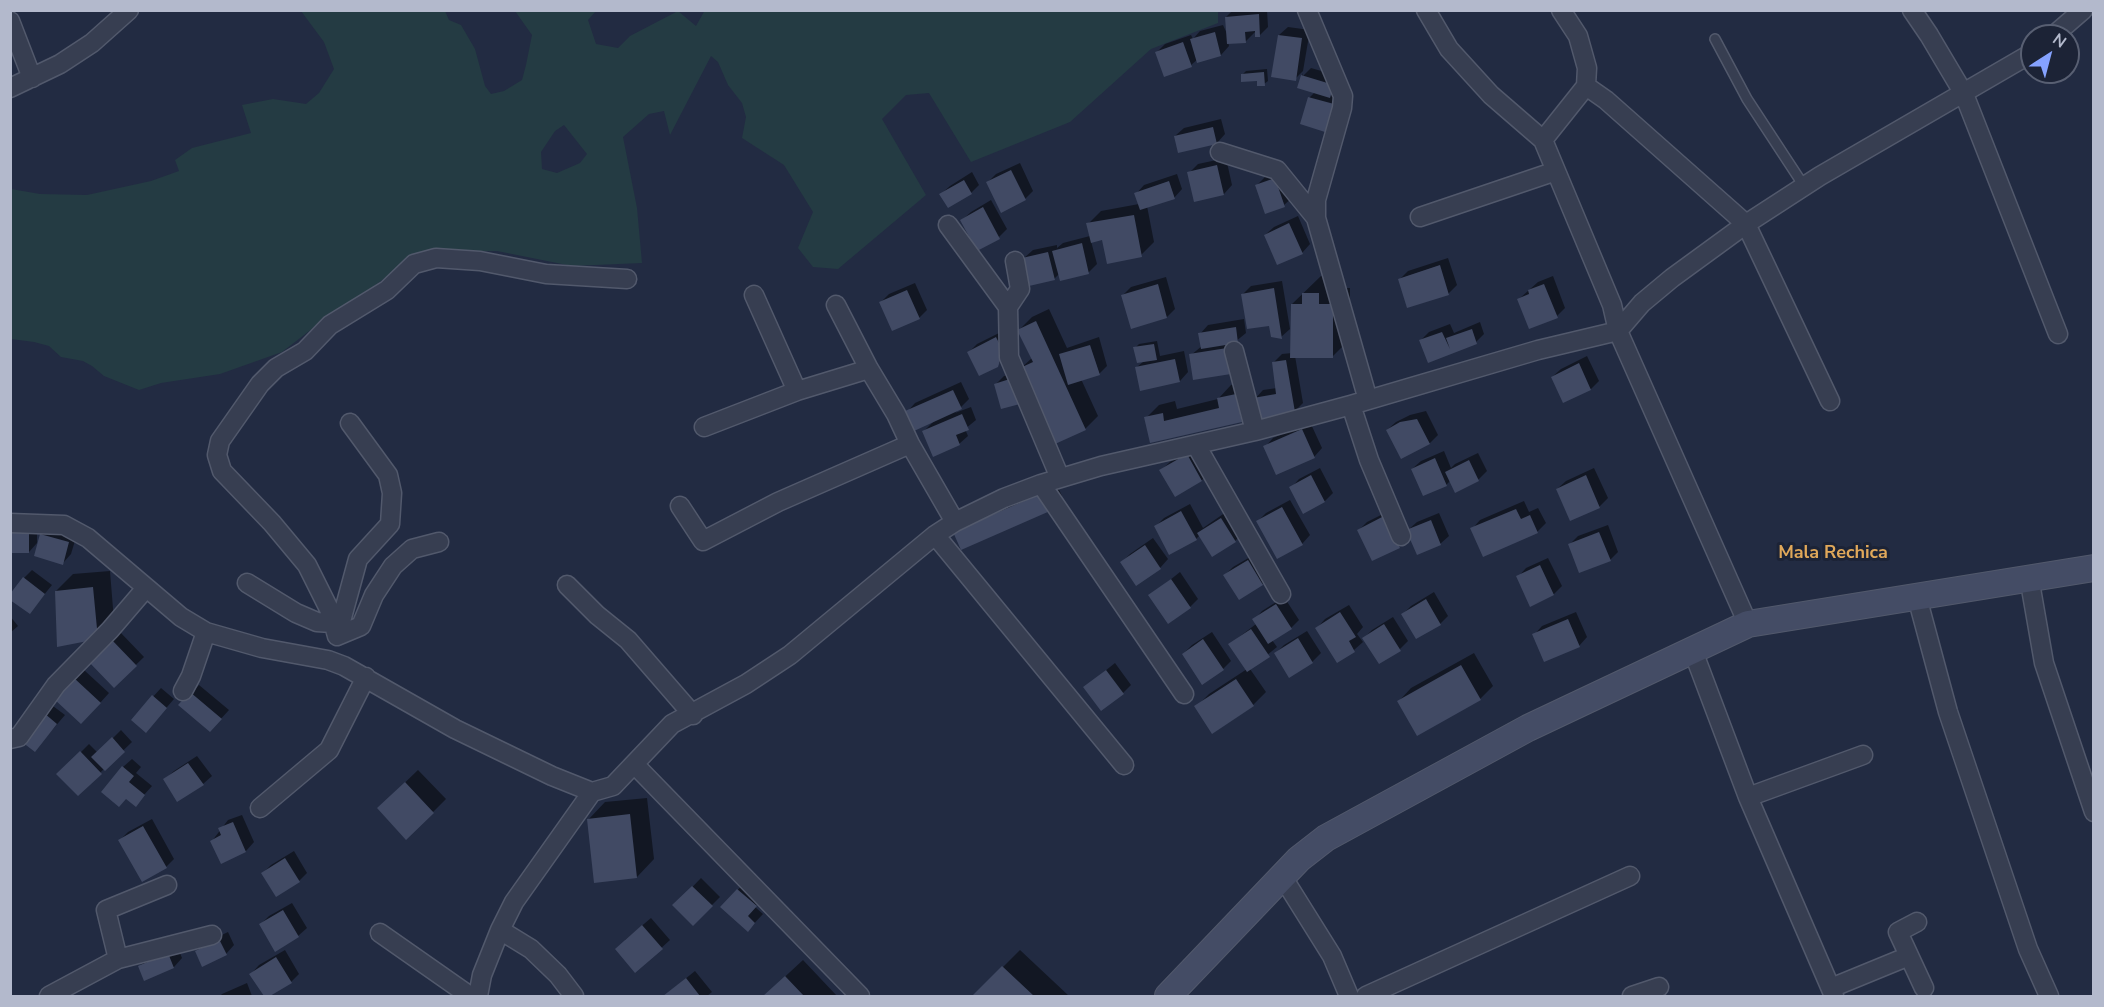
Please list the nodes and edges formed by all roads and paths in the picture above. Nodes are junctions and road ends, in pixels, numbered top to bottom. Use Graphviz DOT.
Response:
graph roads {
  1 [pos="1307,10"];
  2 [pos="1426,10"];
  3 [pos="1561,10"];
  4 [pos="1912,10"];
  5 [pos="2083,10"];
  6 [pos="123,14"];
  7 [pos="10,21"];
  8 [pos="2066,24"];
  9 [pos="1715,39"];
  10 [pos="2020,60"];
  11 [pos="32,78"];
  12 [pos="1586,86"];
  13 [pos="10,88"];
  14 [pos="1964,94"];
  15 [pos="1543,140"];
  16 [pos="1220,152"];
  17 [pos="1556,171"];
  18 [pos="1804,186"];
  19 [pos="1420,217"];
  20 [pos="1316,218"];
  21 [pos="1746,224"];
  22 [pos="948,225"];
  23 [pos="1015,261"];
  24 [pos="627,279"];
  25 [pos="754,295"];
  26 [pos="836,305"];
  27 [pos="1008,307"];
  28 [pos="1618,331"];
  29 [pos="2058,334"];
  30 [pos="1234,351"];
  31 [pos="869,369"];
  32 [pos="797,391"];
  33 [pos="1830,401"];
  34 [pos="1360,403"];
  35 [pos="350,423"];
  36 [pos="704,427"];
  37 [pos="1255,431"];
  38 [pos="910,444"];
  39 [pos="1196,445"];
  40 [pos="1060,478"];
  41 [pos="1041,484"];
  42 [pos="680,506"];
  43 [pos="955,522"];
  44 [pos="10,523"];
  45 [pos="935,535"];
  46 [pos="1401,536"];
  47 [pos="439,542"];
  48 [pos="2093,570"];
  49 [pos="2028,577"];
  50 [pos="247,583"];
  51 [pos="567,585"];
  52 [pos="146,588"];
  53 [pos="1281,594"];
  54 [pos="1917,597"];
  55 [pos="1748,624"];
  56 [pos="335,629"];
  57 [pos="206,632"];
  58 [pos="1693,651"];
  59 [pos="328,660"];
  60 [pos="366,677"];
  61 [pos="183,691"];
  62 [pos="1184,694"];
  63 [pos="693,715"];
  64 [pos="10,740"];
  65 [pos="1863,755"];
  66 [pos="635,765"];
  67 [pos="1124,765"];
  68 [pos="592,792"];
  69 [pos="1748,797"];
  70 [pos="260,808"];
  71 [pos="2094,812"];
  72 [pos="1282,876"];
  73 [pos="1630,876"];
  74 [pos="167,885"];
  75 [pos="1917,922"];
  76 [pos="500,930"];
  77 [pos="380,933"];
  78 [pos="212,934"];
  79 [pos="1909,956"];
  80 [pos="118,959"];
  81 [pos="1659,987"];
  82 [pos="1924,988"];
  83 [pos="1832,992"];
  84 [pos="49,996"];
  85 [pos="470,996"];
  86 [pos="478,996"];
  87 [pos="574,996"];
  88 [pos="860,996"];
  89 [pos="1168,996"];
  90 [pos="1349,996"];
  91 [pos="1366,996"];
  92 [pos="1632,996"];
  93 [pos="2049,996"];
  1 -- 20 [label="street"];
  2 -- 15 [label="street"];
  3 -- 12 [label="street"];
  4 -- 14 [label="street"];
  5 -- 8 [label="street"];
  6 -- 11 [label="street"];
  7 -- 11 [label="street"];
  9 -- 18 [label="lane"];
  10 -- 14 [label="street"];
  11 -- 13 [label="street"];
  12 -- 15 [label="street"];
  12 -- 21 [label="street"];
  14 -- 18 [label="street"];
  14 -- 29 [label="street"];
  15 -- 17 [label="street"];
  16 -- 20 [label="street"];
  17 -- 19 [label="street"];
  17 -- 28 [label="street"];
  18 -- 21 [label="street"];
  20 -- 34 [label="street"];
  21 -- 28 [label="street"];
  21 -- 33 [label="street"];
  22 -- 27 [label="street"];
  23 -- 27 [label="street"];
  24 -- 56 [label="street"];
  25 -- 32 [label="street"];
  26 -- 31 [label="street"];
  27 -- 40 [label="street"];
  28 -- 34 [label="street"];
  28 -- 55 [label="street"];
  30 -- 37 [label="street"];
  31 -- 32 [label="street"];
  31 -- 38 [label="street"];
  32 -- 36 [label="street"];
  34 -- 37 [label="street"];
  34 -- 46 [label="street"];
  35 -- 56 [label="street"];
  37 -- 39 [label="street"];
  38 -- 42 [label="street"];
  38 -- 43 [label="street"];
  39 -- 40 [label="street"];
  39 -- 53 [label="street"];
  40 -- 41 [label="street"];
  41 -- 43 [label="street"];
  41 -- 62 [label="street"];
  43 -- 45 [label="street"];
  44 -- 52 [label="street"];
  45 -- 63 [label="street"];
  45 -- 67 [label="street"];
  47 -- 56 [label="street"];
  48 -- 49 [label="main road"];
  49 -- 54 [label="main road"];
  49 -- 71 [label="street"];
  50 -- 56 [label="street"];
  51 -- 63 [label="street"];
  52 -- 57 [label="street"];
  52 -- 64 [label="street"];
  54 -- 55 [label="main road"];
  54 -- 93 [label="street"];
  55 -- 58 [label="main road"];
  56 -- 59 [label="street"];
  57 -- 59 [label="street"];
  57 -- 61 [label="street"];
  58 -- 69 [label="street"];
  58 -- 72 [label="main road"];
  59 -- 60 [label="street"];
  60 -- 68 [label="street"];
  60 -- 70 [label="street"];
  63 -- 66 [label="street"];
  65 -- 69 [label="street"];
  66 -- 68 [label="street"];
  66 -- 88 [label="street"];
  68 -- 76 [label="street"];
  69 -- 83 [label="street"];
  72 -- 89 [label="main road"];
  72 -- 90 [label="street"];
  73 -- 91 [label="street"];
  74 -- 80 [label="street"];
  75 -- 79 [label="street"];
  76 -- 86 [label="street"];
  76 -- 87 [label="street"];
  77 -- 85 [label="street"];
  78 -- 80 [label="street"];
  79 -- 82 [label="street"];
  79 -- 83 [label="street"];
  80 -- 84 [label="street"];
  81 -- 92 [label="street"];
}
